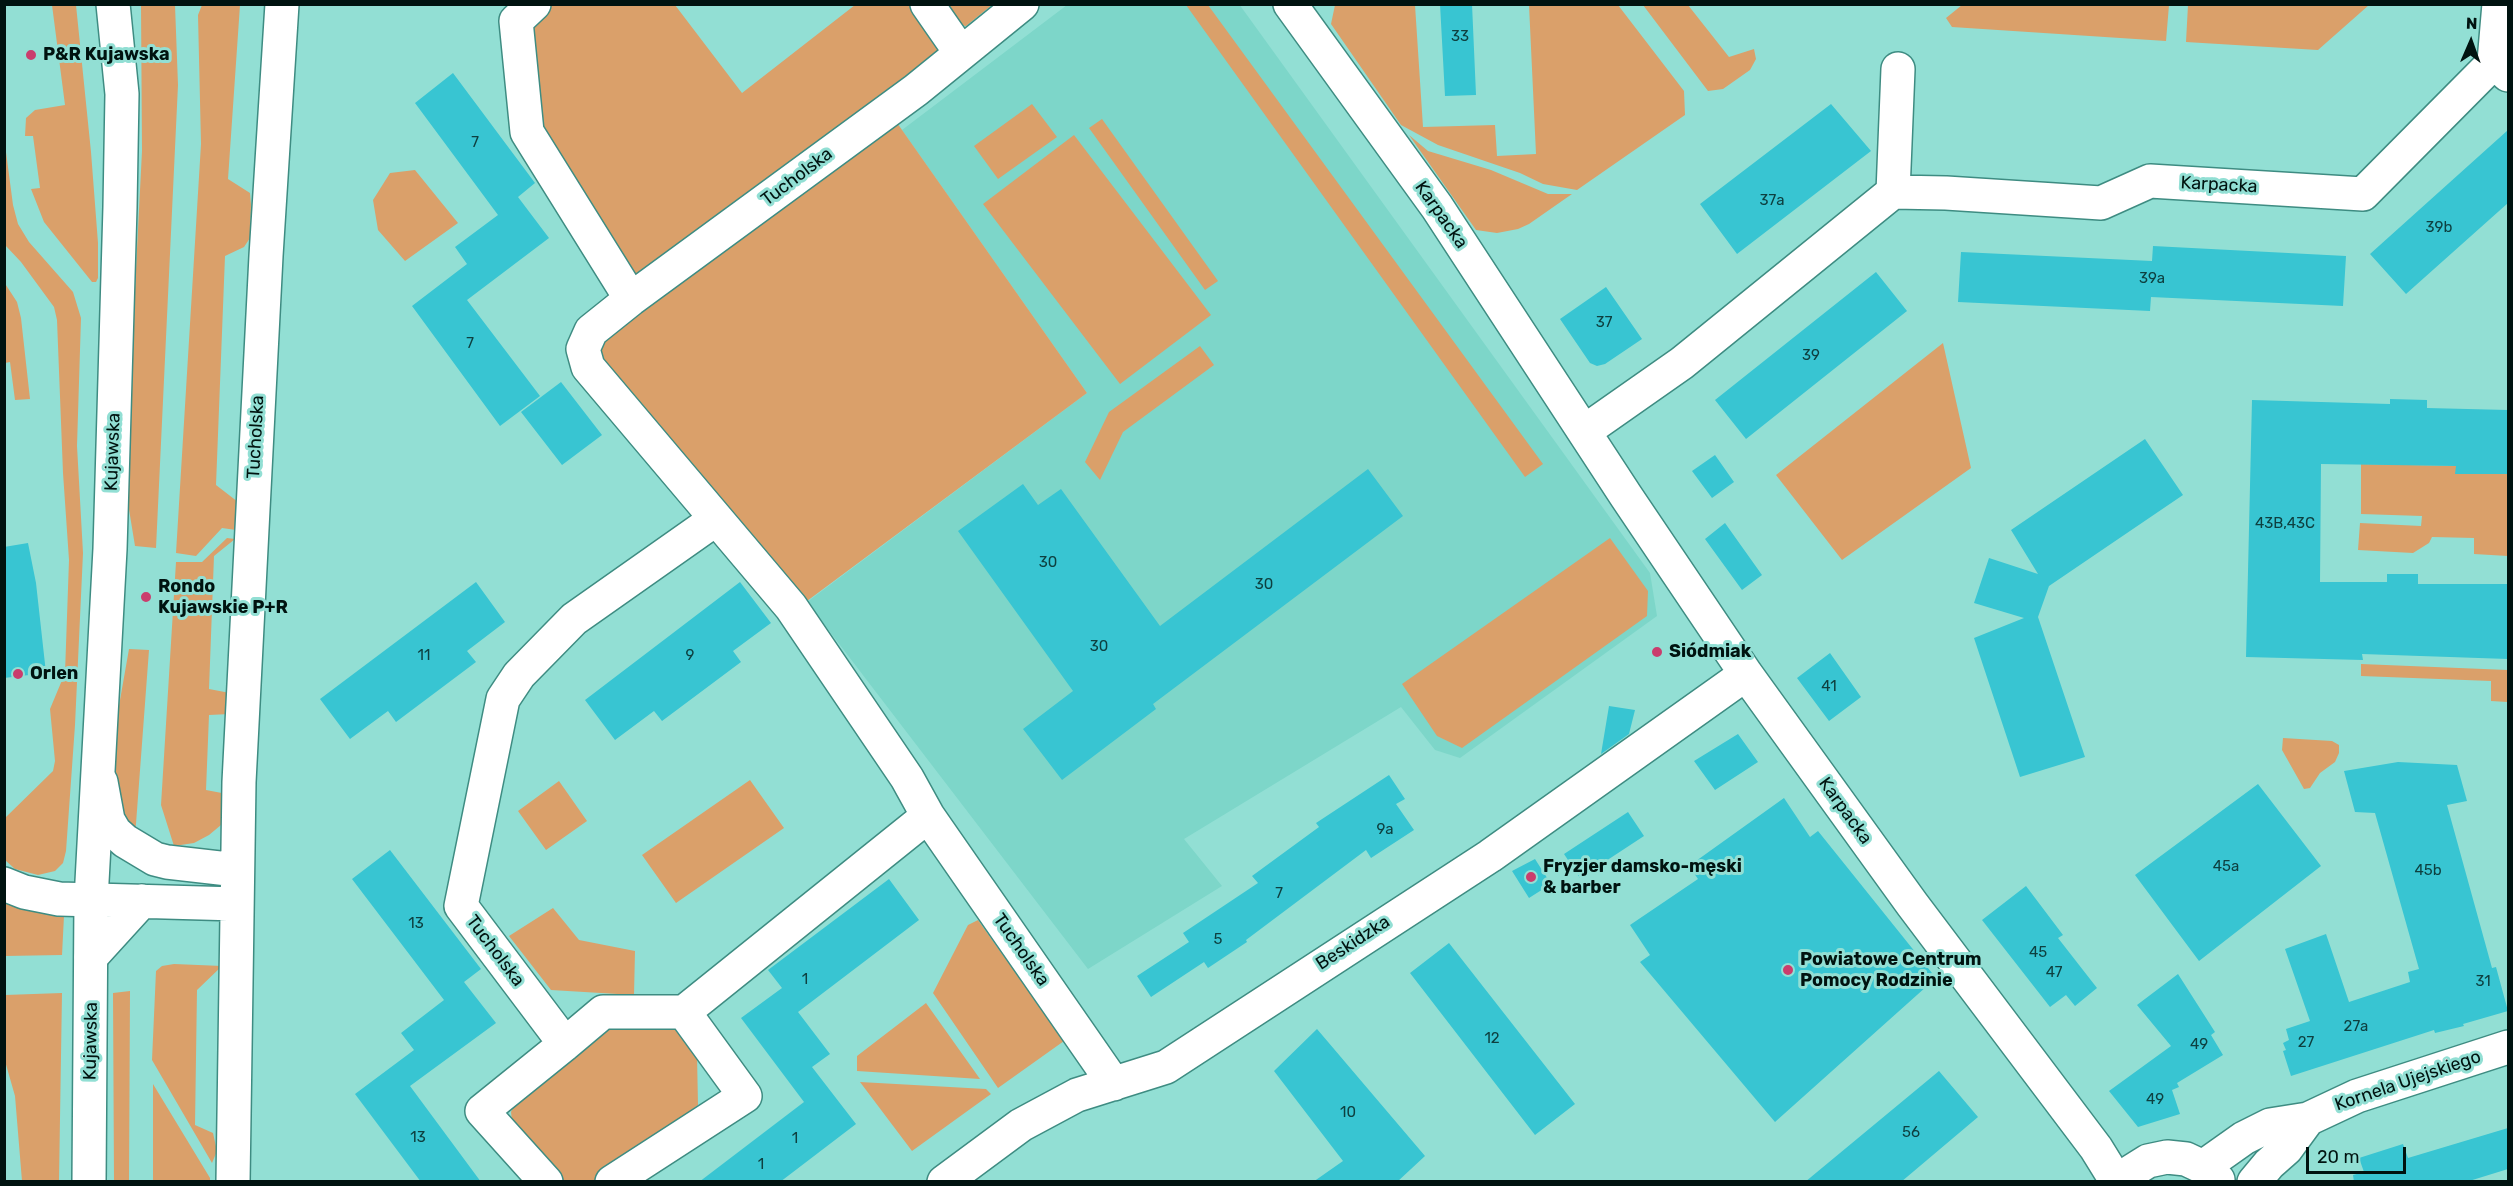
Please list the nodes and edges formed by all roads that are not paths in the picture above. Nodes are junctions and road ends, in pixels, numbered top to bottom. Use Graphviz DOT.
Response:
graph roads {
  1 [pos="113,4"];
  2 [pos="282,4"];
  3 [pos="534,4"];
  4 [pos="927,4"];
  5 [pos="1022,4"];
  6 [pos="1290,4"];
  7 [pos="2499,4"];
  8 [pos="961,53"];
  9 [pos="2501,68"];
  10 [pos="1898,69"];
  11 [pos="1893,192"];
  12 [pos="631,299"];
  13 [pos="1585,431"];
  14 [pos="716,519"];
  15 [pos="1746,674"];
  16 [pos="98,765"];
  17 [pos="928,816"];
  18 [pos="237,870"];
  19 [pos="4,884"];
  20 [pos="91,900"];
  21 [pos="142,901"];
  22 [pos="237,904"];
  23 [pos="91,957"];
  24 [pos="684,1012"];
  25 [pos="565,1044"];
  26 [pos="2508,1047"];
  27 [pos="1114,1084"];
  28 [pos="2308,1119"];
  29 [pos="2211,1174"];
  30 [pos="89,1182"];
  31 [pos="233,1182"];
  32 [pos="546,1182"];
  33 [pos="612,1182"];
  34 [pos="944,1182"];
  35 [pos="2120,1182"];
  36 [pos="2254,1182"];
  1 -- 16 [label="street, Kujawska"];
  2 -- 18 [label="street, Tucholska"];
  3 -- 12 [label="street"];
  4 -- 8 [label="street"];
  5 -- 8 [label="street, Tucholska"];
  6 -- 13 [label="street, Karpacka"];
  7 -- 9 [label="street, Karpacka"];
  8 -- 12 [label="street, Tucholska"];
  9 -- 11 [label="street, Karpacka"];
  10 -- 11 [label="street"];
  11 -- 13 [label="street"];
  12 -- 14 [label="street, Tucholska"];
  13 -- 15 [label="street, Karpacka"];
  14 -- 17 [label="street, Tucholska"];
  14 -- 25 [label="street, Tucholska"];
  15 -- 27 [label="street, Beskidzka"];
  15 -- 35 [label="street, Karpacka"];
  16 -- 18 [label="street"];
  16 -- 20 [label="street, Kujawska"];
  17 -- 24 [label="street"];
  17 -- 27 [label="street, Tucholska"];
  18 -- 22 [label="street, Tucholska"];
  19 -- 20 [label="street"];
  20 -- 21 [label="street"];
  20 -- 23 [label="street, Kujawska"];
  21 -- 22 [label="street"];
  21 -- 23 [label="street"];
  22 -- 31 [label="street, Tucholska"];
  23 -- 30 [label="street, Kujawska"];
  24 -- 25 [label="street"];
  24 -- 33 [label="street"];
  25 -- 32 [label="street"];
  26 -- 28 [label="street, Kornela Ujejskiego"];
  27 -- 34 [label="street, Beskidzka"];
  28 -- 29 [label="street, Kornela Ujejskiego"];
  28 -- 36 [label="street, Kornela Ujejskiego"];
  29 -- 35 [label="street"];
}
